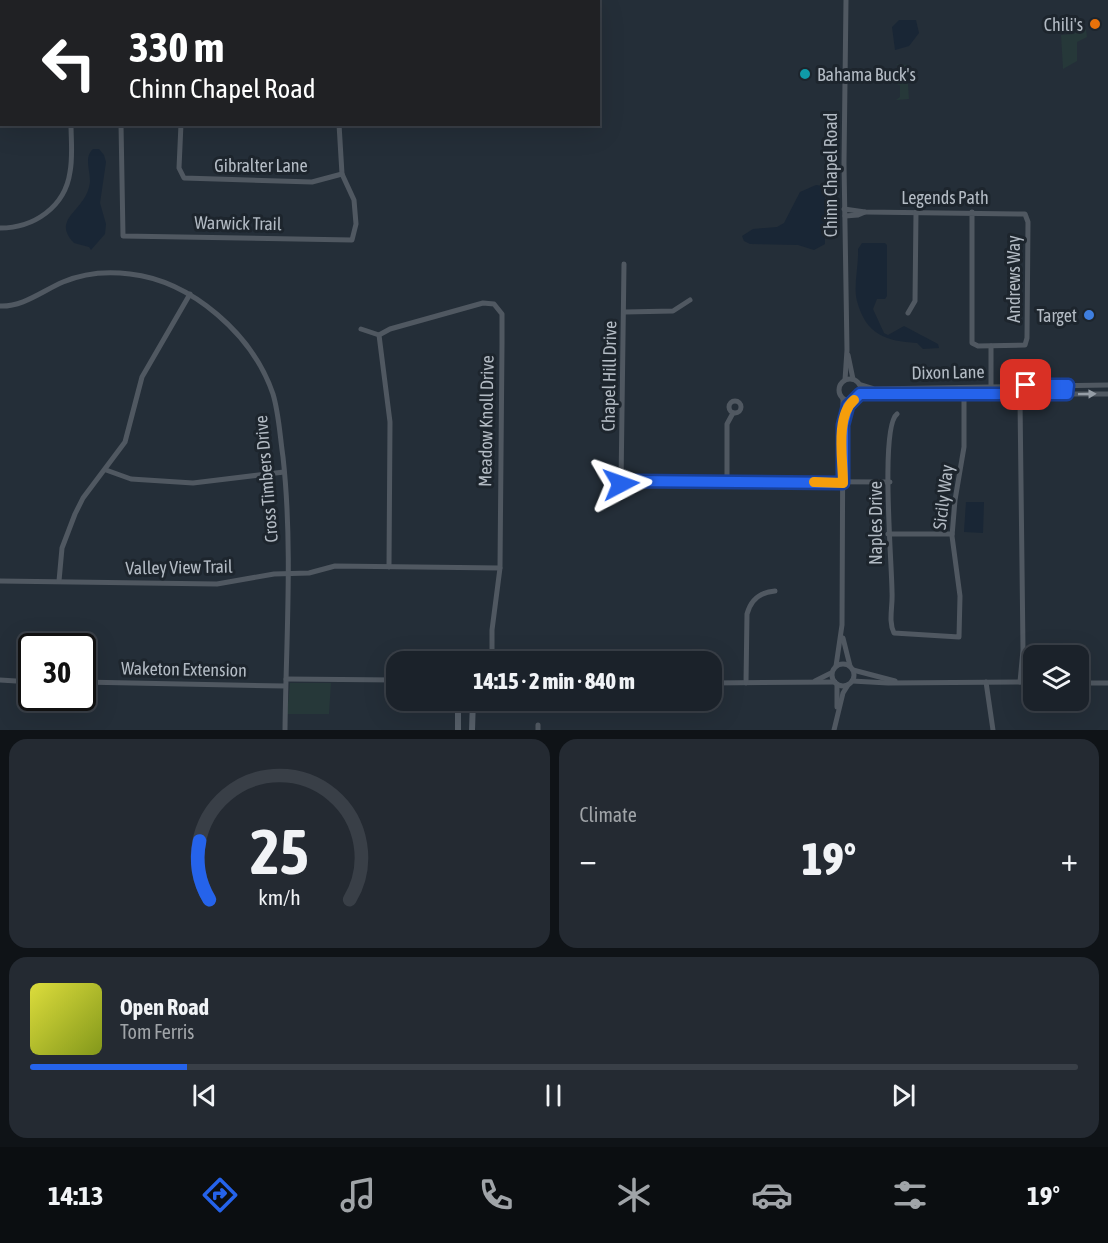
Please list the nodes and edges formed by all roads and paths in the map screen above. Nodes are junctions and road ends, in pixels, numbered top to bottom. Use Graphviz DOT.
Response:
graph roads {
  1 [pos="846,0"];
  2 [pos="71,126"];
  3 [pos="121,126"];
  4 [pos="181,126"];
  5 [pos="339,126"];
  6 [pos="342,174"];
  7 [pos="844,212"];
  8 [pos="916,212"];
  9 [pos="972,212"];
  10 [pos="1025,214"];
  11 [pos="0,228"];
  12 [pos="624,264"];
  13 [pos="190,294"];
  14 [pos="690,300"];
  15 [pos="0,306"];
  16 [pos="625,312"];
  17 [pos="908,313"];
  18 [pos="361,329"];
  19 [pos="379,335"];
  20 [pos="991,346"];
  21 [pos="847,350"];
  22 [pos="853,379"];
  23 [pos="845,380"];
  24 [pos="861,385"];
  25 [pos="1068,385"];
  26 [pos="1108,385"];
  27 [pos="991,386"];
  28 [pos="860,394"];
  29 [pos="1067,394"];
  30 [pos="1108,394"];
  31 [pos="964,395"];
  32 [pos="843,399"];
  33 [pos="1020,400"];
  34 [pos="853,401"];
  35 [pos="733,413"];
  36 [pos="897,414"];
  37 [pos="843,425"];
  38 [pos="106,470"];
  39 [pos="284,472"];
  40 [pos="728,481"];
  41 [pos="890,482"];
  42 [pos="843,483"];
  43 [pos="888,534"];
  44 [pos="952,534"];
  45 [pos="389,567"];
  46 [pos="500,568"];
  47 [pos="287,574"];
  48 [pos="0,581"];
  49 [pos="59,581"];
  50 [pos="775,591"];
  51 [pos="842,625"];
  52 [pos="959,637"];
  53 [pos="492,651"];
  54 [pos="836,666"];
  55 [pos="852,668"];
  56 [pos="831,673"];
  57 [pos="0,680"];
  58 [pos="386,680"];
  59 [pos="18,681"];
  60 [pos="96,682"];
  61 [pos="285,682"];
  62 [pos="722,682"];
  63 [pos="902,682"];
  64 [pos="986,682"];
  65 [pos="1020,682"];
  66 [pos="746,683"];
  67 [pos="811,683"];
  68 [pos="836,683"];
  69 [pos="850,683"];
  70 [pos="1089,683"];
  71 [pos="1108,684"];
  72 [pos="458,711"];
  73 [pos="473,711"];
  74 [pos="838,717"];
  75 [pos="285,730"];
  76 [pos="458,730"];
  77 [pos="472,730"];
  78 [pos="834,730"];
  79 [pos="993,730"];
  1 -- 7 [label="street, Chinn Chapel Road"];
  2 -- 11 [label="street"];
  3 -- 6 [label="street, Warwick Trail"];
  4 -- 6 [label="street, Gibralter Lane"];
  5 -- 6 [label="street"];
  7 -- 8 [label="street, Legends Path"];
  7 -- 21 [label="street, Chinn Chapel Road"];
  8 -- 9 [label="street, Legends Path"];
  8 -- 17 [label="street"];
  9 -- 10 [label="street, Legends Path"];
  9 -- 20 [label="street"];
  10 -- 20 [label="street, Andrews Way"];
  12 -- 16 [label="street, Chapel Hill Drive"];
  13 -- 15 [label="street, Cross Timbers Drive"];
  13 -- 38 [label="street"];
  13 -- 39 [label="street, Cross Timbers Drive"];
  14 -- 16 [label="street"];
  16 -- 40 [label="street, Chapel Hill Drive"];
  18 -- 19 [label="street"];
  19 -- 45 [label="street"];
  19 -- 46 [label="street, Meadow Knoll Drive"];
  20 -- 27 [label="street"];
  21 -- 22 [label="street, Chinn Chapel Road"];
  21 -- 23 [label="street, Chinn Chapel Road"];
  22 -- 23 [label="street"];
  22 -- 24 [label="street"];
  23 -- 32 [label="street"];
  24 -- 27 [label="street, Dixon Lane"];
  24 -- 28 [label="street"];
  25 -- 26 [label="street, Dixon Lane"];
  25 -- 27 [label="street, Dixon Lane"];
  25 -- 29 [label="street"];
  28 -- 31 [label="street, Dixon Lane"];
  28 -- 34 [label="street"];
  29 -- 30 [label="street, Dixon Lane, one-way"];
  29 -- 31 [label="street, Dixon Lane"];
  31 -- 44 [label="street, Sicily Way"];
  32 -- 34 [label="street"];
  32 -- 37 [label="street"];
  33 -- 65 [label="street"];
  34 -- 37 [label="street"];
  35 -- 40 [label="street"];
  36 -- 41 [label="street, Naples Drive"];
  37 -- 42 [label="street"];
  38 -- 39 [label="street"];
  38 -- 49 [label="street"];
  39 -- 47 [label="street, Cross Timbers Drive"];
  40 -- 42 [label="street, Chapel Hill Drive"];
  41 -- 42 [label="street, Chapel Hill Drive"];
  41 -- 43 [label="street, Naples Drive"];
  42 -- 51 [label="street"];
  43 -- 44 [label="street"];
  43 -- 52 [label="street, Naples Drive"];
  44 -- 52 [label="street, Sicily Way"];
  45 -- 46 [label="street, Valley View Trail"];
  45 -- 47 [label="street, Valley View Trail"];
  46 -- 53 [label="street, Meadow Knoll Drive"];
  47 -- 49 [label="street, Valley View Trail"];
  47 -- 61 [label="street, Cross Timbers Drive"];
  48 -- 49 [label="street, Valley View Trail"];
  50 -- 66 [label="street"];
  51 -- 54 [label="street"];
  51 -- 55 [label="street"];
  54 -- 55 [label="street"];
  54 -- 56 [label="street"];
  55 -- 63 [label="street"];
  55 -- 69 [label="street"];
  56 -- 67 [label="street"];
  56 -- 68 [label="street"];
  57 -- 59 [label="street"];
  58 -- 61 [label="street, Waketon Extension"];
  60 -- 61 [label="street, Waketon Extension"];
  61 -- 75 [label="street, Cross Timbers Drive"];
  62 -- 66 [label="street"];
  63 -- 64 [label="street"];
  63 -- 69 [label="street"];
  64 -- 65 [label="street"];
  64 -- 79 [label="street"];
  66 -- 67 [label="street"];
  67 -- 68 [label="street"];
  68 -- 69 [label="street"];
  68 -- 74 [label="street"];
  69 -- 74 [label="street"];
  70 -- 71 [label="street"];
  72 -- 76 [label="main road"];
  73 -- 77 [label="main road"];
  74 -- 78 [label="street"];
}
